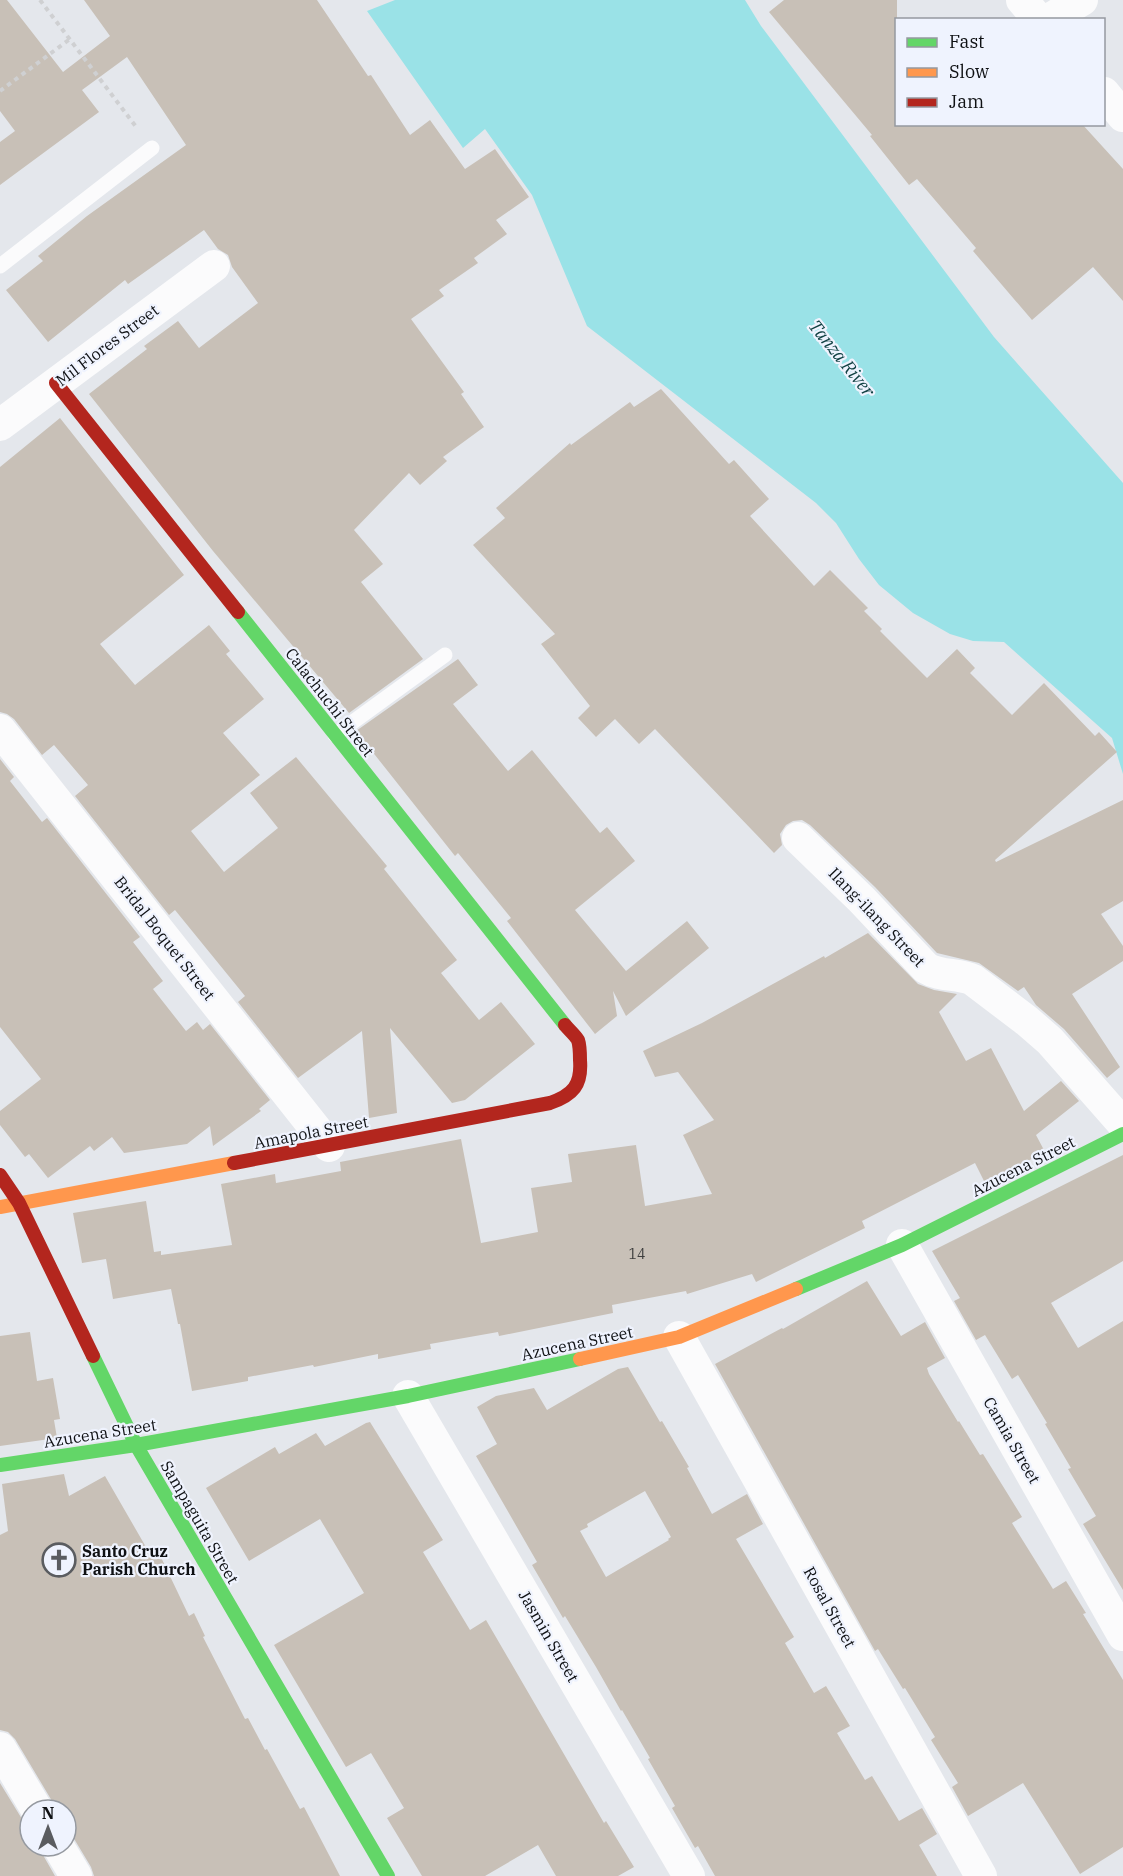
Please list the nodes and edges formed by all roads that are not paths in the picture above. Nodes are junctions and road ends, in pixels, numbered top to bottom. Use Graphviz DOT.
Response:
graph roads {
  1 [pos="1022,0"];
  2 [pos="1082,0"];
  3 [pos="1037,18"];
  4 [pos="1051,18"];
  5 [pos="1105,94"];
  6 [pos="1123,116"];
  7 [pos="152,148"];
  8 [pos="0,266"];
  9 [pos="214,266"];
  10 [pos="56,383"];
  11 [pos="0,425"];
  12 [pos="445,655"];
  13 [pos="0,730"];
  14 [pos="335,735"];
  15 [pos="798,838"];
  16 [pos="578,1041"];
  17 [pos="1123,1124"];
  18 [pos="1123,1134"];
  19 [pos="329,1146"];
  20 [pos="0,1175"];
  21 [pos="19,1203"];
  22 [pos="0,1207"];
  23 [pos="902,1245"];
  24 [pos="679,1337"];
  25 [pos="408,1396"];
  26 [pos="136,1444"];
  27 [pos="0,1465"];
  28 [pos="1123,1635"];
  29 [pos="0,1748"];
  30 [pos="30,1798"];
  31 [pos="65,1858"];
  32 [pos="76,1876"];
  33 [pos="388,1876"];
  34 [pos="689,1876"];
  35 [pos="981,1876"];
  1 -- 3 [label="street"];
  2 -- 4 [label="street"];
  5 -- 6 [label="street"];
  7 -- 8 [label="lane"];
  9 -- 10 [label="street, Mil Flores Street"];
  10 -- 11 [label="street, Mil Flores Street"];
  10 -- 14 [label="street, Calachuchi Street"];
  12 -- 14 [label="lane"];
  13 -- 19 [label="street, Bridal Boquet Street"];
  14 -- 16 [label="street, Calachuchi Street"];
  15 -- 17 [label="street, Ilang-ilang Street"];
  16 -- 19 [label="street, Amapola Street"];
  18 -- 23 [label="street, Azucena Street"];
  19 -- 21 [label="street, Amapola Street"];
  20 -- 21 [label="street, Sampaguita Street"];
  21 -- 22 [label="street, Amapola Street"];
  21 -- 26 [label="street, Sampaguita Street"];
  23 -- 24 [label="street, Azucena Street"];
  23 -- 28 [label="street, Camia Street"];
  24 -- 25 [label="street, Azucena Street"];
  24 -- 35 [label="street, Rosal Street"];
  25 -- 26 [label="street, Azucena Street"];
  25 -- 34 [label="street, Jasmin Street"];
  26 -- 27 [label="street, Azucena Street"];
  26 -- 33 [label="street, Sampaguita Street"];
  29 -- 30 [label="street"];
  31 -- 32 [label="street"];
}
